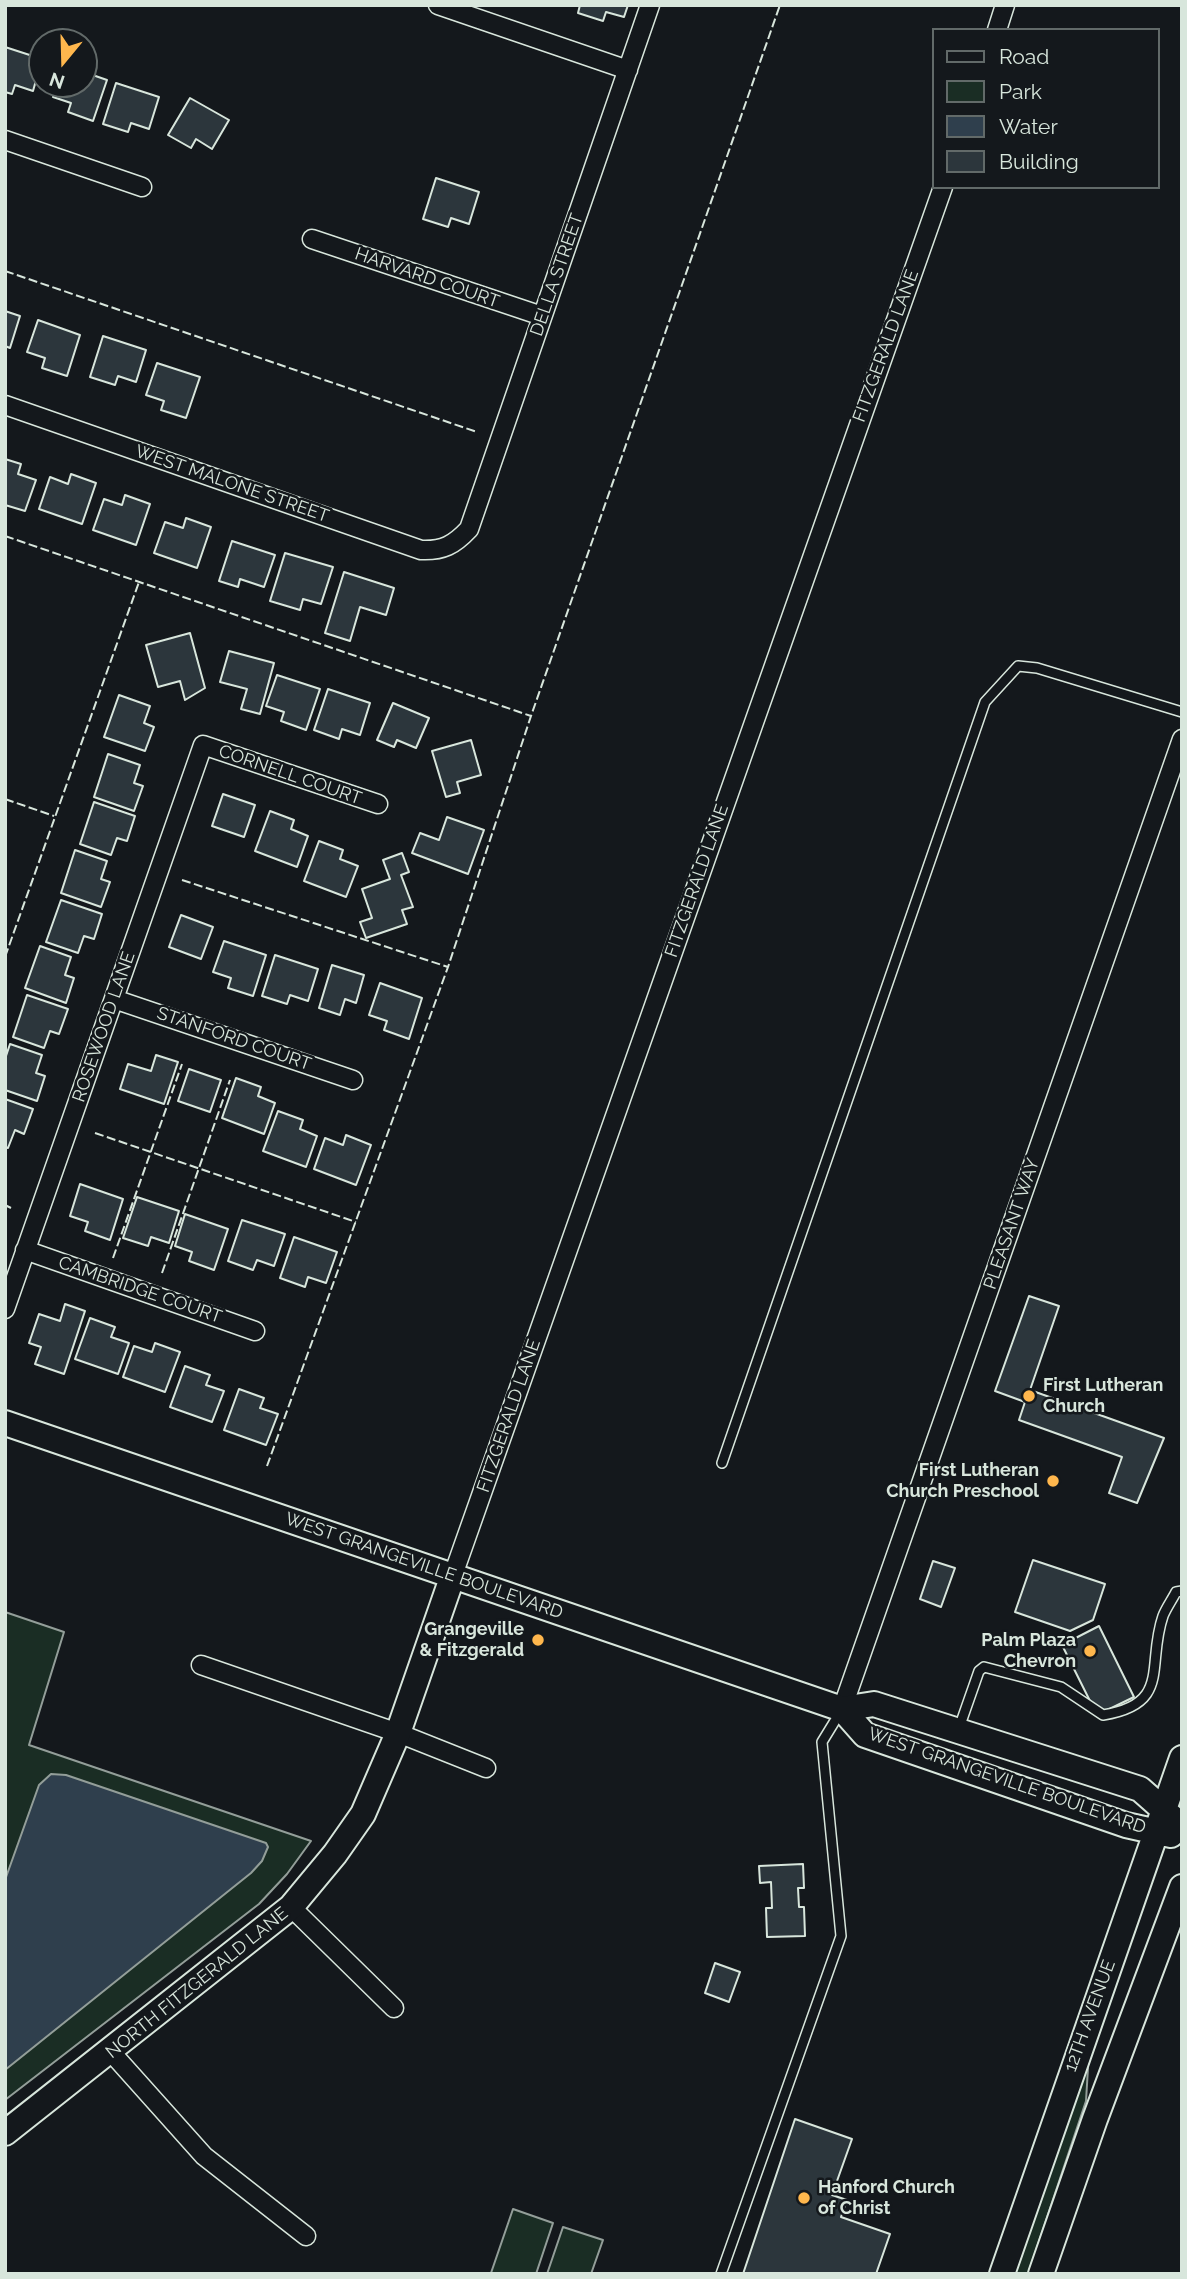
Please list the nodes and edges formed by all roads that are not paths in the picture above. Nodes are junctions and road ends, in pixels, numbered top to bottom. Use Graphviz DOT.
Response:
graph roads {
  1 [pos="438,5"];
  2 [pos="650,5"];
  3 [pos="1005,5"];
  4 [pos="998,28"];
  5 [pos="628,69"];
  6 [pos="5,140"];
  7 [pos="142,187"];
  8 [pos="942,189"];
  9 [pos="312,239"];
  10 [pos="542,316"];
  11 [pos="5,405"];
  12 [pos="458,541"];
  13 [pos="1182,712"];
  14 [pos="1182,738"];
  15 [pos="203,745"];
  16 [pos="378,804"];
  17 [pos="114,999"];
  18 [pos="353,1080"];
  19 [pos="25,1250"];
  20 [pos="5,1309"];
  21 [pos="256,1331"];
  22 [pos="5,1423"];
  23 [pos="722,1463"];
  24 [pos="453,1575"];
  25 [pos="1182,1591"];
  26 [pos="201,1665"];
  27 [pos="842,1709"];
  28 [pos="958,1731"];
  29 [pos="398,1733"];
  30 [pos="1182,1758"];
  31 [pos="486,1768"];
  32 [pos="1167,1822"];
  33 [pos="1182,1837"];
  34 [pos="1182,1887"];
  35 [pos="291,1907"];
  36 [pos="394,2008"];
  37 [pos="111,2052"];
  38 [pos="5,2133"];
  39 [pos="306,2236"];
  40 [pos="721,2274"];
  41 [pos="1002,2274"];
  42 [pos="1041,2274"];
  1 -- 5 [label="street"];
  2 -- 5 [label="street, DELLA STREET"];
  3 -- 4 [label="street"];
  5 -- 10 [label="street, DELLA STREET"];
  6 -- 7 [label="street"];
  8 -- 24 [label="street, FITZGERALD LANE"];
  9 -- 10 [label="street, HARVARD COURT"];
  10 -- 12 [label="street, DELLA STREET"];
  11 -- 12 [label="street, WEST MALONE STREET"];
  13 -- 23 [label="lane"];
  14 -- 27 [label="street, PLEASANT WAY"];
  15 -- 16 [label="street, CORNELL COURT"];
  15 -- 17 [label="street, ROSEWOOD LANE"];
  17 -- 18 [label="street, STANFORD COURT"];
  17 -- 19 [label="street, ROSEWOOD LANE"];
  19 -- 20 [label="street, ROSEWOOD LANE"];
  19 -- 21 [label="street, CAMBRIDGE COURT"];
  22 -- 24 [label="main road, WEST GRANGEVILLE BOULEVARD"];
  24 -- 27 [label="main road, WEST GRANGEVILLE BOULEVARD"];
  24 -- 29 [label="main road, NORTH FITZGERALD LANE"];
  25 -- 28 [label="lane"];
  26 -- 29 [label="street"];
  27 -- 28 [label="main road, WEST GRANGEVILLE BOULEVARD"];
  27 -- 32 [label="main road, WEST GRANGEVILLE BOULEVARD"];
  27 -- 40 [label="lane"];
  28 -- 32 [label="main road, WEST GRANGEVILLE BOULEVARD"];
  29 -- 31 [label="street"];
  29 -- 35 [label="main road, NORTH FITZGERALD LANE"];
  30 -- 32 [label="main road, 12TH AVENUE"];
  32 -- 33 [label="main road, WEST GRANGEVILLE BOULEVARD"];
  32 -- 41 [label="main road, 12TH AVENUE"];
  34 -- 42 [label="main road"];
  35 -- 36 [label="street"];
  35 -- 37 [label="main road, NORTH FITZGERALD LANE"];
  37 -- 38 [label="main road, NORTH FITZGERALD LANE"];
  37 -- 39 [label="street"];
}
